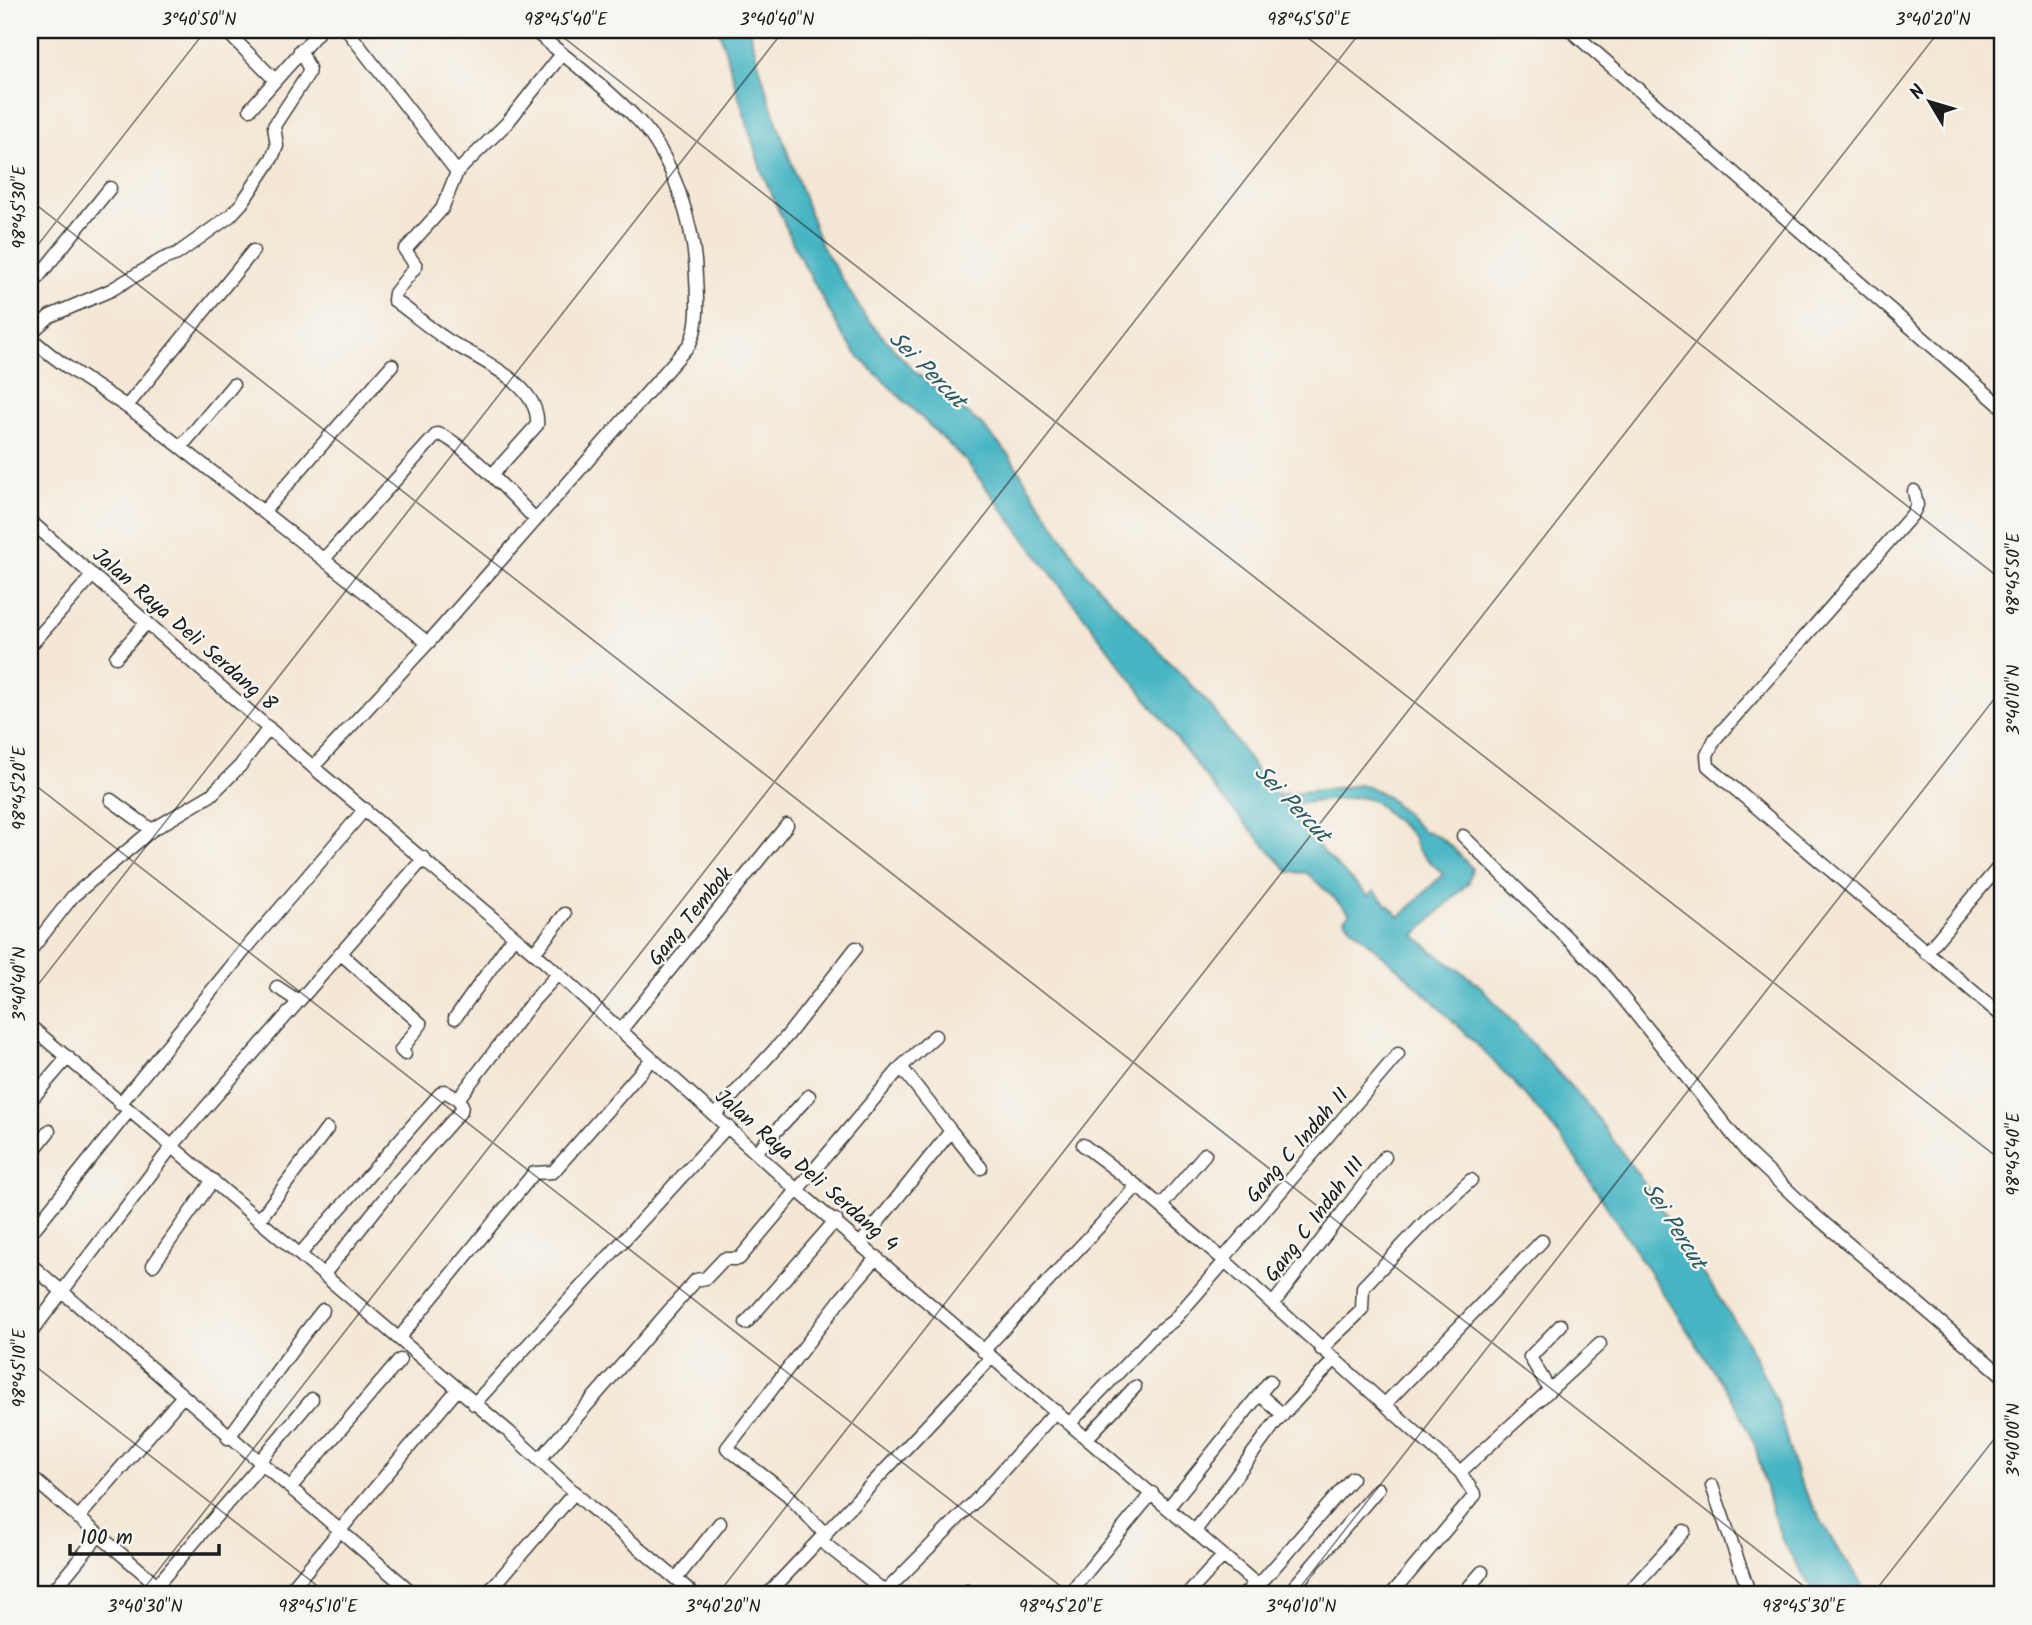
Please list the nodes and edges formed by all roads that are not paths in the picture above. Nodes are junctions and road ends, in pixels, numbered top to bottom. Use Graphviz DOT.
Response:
graph roads {
  1 [pos="225,30"];
  2 [pos="320,30"];
  3 [pos="347,30"];
  4 [pos="533,30"];
  5 [pos="1570,30"];
  6 [pos="300,50"];
  7 [pos="562,54"];
  8 [pos="275,80"];
  9 [pos="250,109"];
  10 [pos="457,172"];
  11 [pos="110,188"];
  12 [pos="253,251"];
  13 [pos="31,282"];
  14 [pos="30,335"];
  15 [pos="392,365"];
  16 [pos="233,386"];
  17 [pos="127,406"];
  18 [pos="2002,407"];
  19 [pos="181,447"];
  20 [pos="492,475"];
  21 [pos="1914,491"];
  22 [pos="264,511"];
  23 [pos="535,519"];
  24 [pos="30,521"];
  25 [pos="324,559"];
  26 [pos="93,575"];
  27 [pos="147,622"];
  28 [pos="428,643"];
  29 [pos="30,646"];
  30 [pos="116,657"];
  31 [pos="269,728"];
  32 [pos="316,769"];
  33 [pos="111,800"];
  34 [pos="365,809"];
  35 [pos="787,825"];
  36 [pos="152,830"];
  37 [pos="1463,836"];
  38 [pos="424,858"];
  39 [pos="2002,863"];
  40 [pos="565,914"];
  41 [pos="514,936"];
  42 [pos="856,948"];
  43 [pos="30,951"];
  44 [pos="340,953"];
  45 [pos="534,953"];
  46 [pos="1926,953"];
  47 [pos="558,974"];
  48 [pos="277,986"];
  49 [pos="298,1001"];
  50 [pos="2002,1016"];
  51 [pos="455,1018"];
  52 [pos="30,1026"];
  53 [pos="621,1030"];
  54 [pos="935,1036"];
  55 [pos="405,1054"];
  56 [pos="1398,1054"];
  57 [pos="68,1057"];
  58 [pos="652,1059"];
  59 [pos="901,1066"];
  60 [pos="809,1096"];
  61 [pos="458,1099"];
  62 [pos="30,1101"];
  63 [pos="124,1108"];
  64 [pos="715,1115"];
  65 [pos="728,1126"];
  66 [pos="327,1129"];
  67 [pos="49,1131"];
  68 [pos="951,1131"];
  69 [pos="173,1145"];
  70 [pos="1083,1145"];
  71 [pos="757,1151"];
  72 [pos="1205,1154"];
  73 [pos="30,1155"];
  74 [pos="1385,1157"];
  75 [pos="981,1168"];
  76 [pos="213,1180"];
  77 [pos="1471,1180"];
  78 [pos="1137,1186"];
  79 [pos="798,1191"];
  80 [pos="1161,1206"];
  81 [pos="259,1220"];
  82 [pos="836,1220"];
  83 [pos="30,1234"];
  84 [pos="1542,1241"];
  85 [pos="862,1243"];
  86 [pos="300,1254"];
  87 [pos="877,1257"];
  88 [pos="1224,1260"];
  89 [pos="30,1264"];
  90 [pos="153,1265"];
  91 [pos="324,1275"];
  92 [pos="63,1293"];
  93 [pos="1273,1304"];
  94 [pos="323,1310"];
  95 [pos="746,1323"];
  96 [pos="1561,1325"];
  97 [pos="30,1334"];
  98 [pos="399,1338"];
  99 [pos="1600,1344"];
  100 [pos="1321,1349"];
  101 [pos="987,1355"];
  102 [pos="1335,1359"];
  103 [pos="400,1360"];
  104 [pos="2002,1375"];
  105 [pos="1270,1381"];
  106 [pos="1135,1387"];
  107 [pos="1549,1389"];
  108 [pos="457,1390"];
  109 [pos="1259,1394"];
  110 [pos="182,1396"];
  111 [pos="312,1399"];
  112 [pos="1386,1403"];
  113 [pos="474,1404"];
  114 [pos="1056,1411"];
  115 [pos="1283,1415"];
  116 [pos="1070,1423"];
  117 [pos="1088,1437"];
  118 [pos="229,1438"];
  119 [pos="540,1459"];
  120 [pos="260,1463"];
  121 [pos="1460,1472"];
  122 [pos="1352,1478"];
  123 [pos="33,1484"];
  124 [pos="1712,1486"];
  125 [pos="290,1488"];
  126 [pos="1378,1489"];
  127 [pos="575,1492"];
  128 [pos="1152,1493"];
  129 [pos="1168,1508"];
  130 [pos="78,1518"];
  131 [pos="720,1523"];
  132 [pos="340,1531"];
  133 [pos="1195,1531"];
  134 [pos="1685,1531"];
  135 [pos="99,1535"];
  136 [pos="823,1537"];
  137 [pos="1223,1556"];
  138 [pos="1482,1572"];
  139 [pos="677,1579"];
  140 [pos="157,1585"];
  141 [pos="1257,1585"];
  142 [pos="885,1594"];
  143 [pos="50,1595"];
  144 [pos="169,1595"];
  145 [pos="286,1595"];
  146 [pos="415,1595"];
  147 [pos="486,1595"];
  148 [pos="695,1595"];
  149 [pos="767,1595"];
  150 [pos="1068,1595"];
  151 [pos="1187,1595"];
  152 [pos="1244,1595"];
  153 [pos="1269,1595"];
  154 [pos="1287,1595"];
  155 [pos="1391,1595"];
  156 [pos="1462,1595"];
  157 [pos="1626,1595"];
  158 [pos="1750,1595"];
  1 -- 8 [label="street"];
  2 -- 6 [label="street"];
  3 -- 10 [label="street"];
  4 -- 7 [label="street"];
  5 -- 18 [label="street"];
  6 -- 8 [label="street"];
  6 -- 14 [label="street"];
  7 -- 10 [label="street"];
  7 -- 23 [label="street"];
  8 -- 9 [label="street"];
  10 -- 20 [label="street"];
  11 -- 13 [label="street"];
  12 -- 17 [label="street"];
  14 -- 17 [label="street"];
  15 -- 22 [label="street"];
  16 -- 19 [label="street"];
  17 -- 19 [label="street"];
  19 -- 22 [label="street"];
  20 -- 23 [label="street"];
  20 -- 25 [label="street"];
  21 -- 46 [label="street"];
  22 -- 25 [label="street"];
  23 -- 28 [label="street"];
  24 -- 26 [label="street, Jalan Raya Deli Serdang 8"];
  25 -- 28 [label="street"];
  26 -- 27 [label="street, Jalan Raya Deli Serdang 8"];
  26 -- 29 [label="street"];
  27 -- 30 [label="street"];
  27 -- 31 [label="street, Jalan Raya Deli Serdang 8"];
  28 -- 32 [label="street"];
  31 -- 32 [label="street, Jalan Raya Deli Serdang 8"];
  31 -- 36 [label="street"];
  32 -- 34 [label="street, Jalan Raya Deli Serdang 4"];
  33 -- 36 [label="street"];
  34 -- 38 [label="street, Jalan Raya Deli Serdang 4"];
  34 -- 63 [label="street"];
  35 -- 53 [label="street, Gang Tembok"];
  36 -- 43 [label="street"];
  37 -- 104 [label="street"];
  38 -- 41 [label="street, Jalan Raya Deli Serdang 4"];
  38 -- 44 [label="street"];
  39 -- 46 [label="street"];
  40 -- 45 [label="street"];
  41 -- 45 [label="street, Jalan Raya Deli Serdang 4"];
  41 -- 51 [label="street"];
  42 -- 64 [label="street"];
  44 -- 49 [label="street"];
  44 -- 55 [label="street"];
  45 -- 47 [label="street, Jalan Raya Deli Serdang 4"];
  46 -- 50 [label="street"];
  47 -- 53 [label="street, Jalan Raya Deli Serdang 4"];
  47 -- 61 [label="street"];
  48 -- 49 [label="street"];
  49 -- 69 [label="street"];
  52 -- 57 [label="street"];
  53 -- 58 [label="street, Jalan Raya Deli Serdang 4"];
  54 -- 59 [label="street"];
  56 -- 88 [label="street, Gang C Indah II"];
  57 -- 62 [label="street"];
  57 -- 63 [label="street"];
  58 -- 64 [label="street, Jalan Raya Deli Serdang 4"];
  58 -- 98 [label="street"];
  59 -- 68 [label="street"];
  59 -- 79 [label="street"];
  60 -- 71 [label="street"];
  61 -- 86 [label="street"];
  61 -- 91 [label="street"];
  63 -- 69 [label="street"];
  63 -- 83 [label="street"];
  64 -- 65 [label="street, Jalan Raya Deli Serdang 4"];
  65 -- 71 [label="street, Jalan Raya Deli Serdang 4"];
  65 -- 113 [label="street"];
  66 -- 81 [label="street"];
  67 -- 73 [label="street"];
  68 -- 75 [label="street"];
  68 -- 85 [label="street"];
  69 -- 76 [label="street"];
  69 -- 92 [label="street"];
  70 -- 78 [label="street"];
  71 -- 79 [label="street, Jalan Raya Deli Serdang 4"];
  72 -- 80 [label="street"];
  74 -- 93 [label="street, Gang C Indah III"];
  76 -- 81 [label="street"];
  76 -- 90 [label="street"];
  77 -- 100 [label="street"];
  78 -- 80 [label="street"];
  78 -- 101 [label="street"];
  79 -- 82 [label="street, Jalan Raya Deli Serdang 4"];
  79 -- 119 [label="street"];
  80 -- 88 [label="street"];
  81 -- 86 [label="street"];
  82 -- 85 [label="street, Jalan Raya Deli Serdang 4"];
  82 -- 95 [label="street"];
  84 -- 112 [label="street"];
  85 -- 87 [label="street, Jalan Raya Deli Serdang 4"];
  86 -- 91 [label="street"];
  87 -- 101 [label="street, Jalan Raya Deli Serdang 4"];
  87 -- 136 [label="street"];
  88 -- 93 [label="street"];
  88 -- 116 [label="street, Gang C Indah II"];
  89 -- 92 [label="street"];
  91 -- 98 [label="street"];
  92 -- 97 [label="street"];
  92 -- 110 [label="street"];
  93 -- 100 [label="street"];
  94 -- 118 [label="street"];
  96 -- 107 [label="street"];
  98 -- 108 [label="street"];
  99 -- 107 [label="street"];
  100 -- 102 [label="street"];
  101 -- 114 [label="street, Jalan Raya Deli Serdang 4"];
  101 -- 136 [label="street"];
  102 -- 112 [label="street"];
  102 -- 115 [label="street"];
  103 -- 125 [label="street"];
  105 -- 109 [label="street"];
  106 -- 117 [label="street"];
  107 -- 121 [label="street"];
  108 -- 113 [label="street"];
  108 -- 132 [label="street"];
  109 -- 115 [label="street"];
  109 -- 129 [label="street"];
  110 -- 118 [label="street"];
  110 -- 130 [label="street"];
  111 -- 120 [label="street"];
  112 -- 121 [label="street"];
  113 -- 119 [label="street"];
  114 -- 116 [label="street, Jalan Raya Deli Serdang 4"];
  114 -- 142 [label="street"];
  115 -- 133 [label="street"];
  116 -- 117 [label="street, Jalan Raya Deli Serdang 4"];
  117 -- 128 [label="street, Jalan Raya Deli Serdang 4"];
  118 -- 120 [label="street"];
  119 -- 127 [label="street"];
  120 -- 125 [label="street"];
  120 -- 140 [label="street"];
  121 -- 155 [label="street"];
  122 -- 141 [label="street"];
  123 -- 130 [label="street"];
  124 -- 158 [label="street"];
  125 -- 132 [label="street"];
  126 -- 154 [label="street"];
  127 -- 139 [label="street"];
  127 -- 147 [label="street"];
  128 -- 129 [label="street, Jalan Raya Deli Serdang 4"];
  128 -- 150 [label="street"];
  129 -- 133 [label="street, Jalan Raya Deli Serdang 4"];
  130 -- 135 [label="street"];
  131 -- 139 [label="street"];
  132 -- 145 [label="street"];
  132 -- 146 [label="street"];
  133 -- 137 [label="street, Jalan Raya Deli Serdang 4"];
  134 -- 157 [label="street"];
  135 -- 140 [label="street"];
  135 -- 143 [label="street"];
  136 -- 142 [label="street"];
  136 -- 149 [label="street"];
  137 -- 141 [label="street, Jalan Raya Deli Serdang 4"];
  137 -- 151 [label="street"];
  138 -- 156 [label="street"];
  139 -- 148 [label="street"];
  140 -- 144 [label="street"];
  141 -- 152 [label="street"];
  141 -- 153 [label="street, Jalan Raya Deli Serdang 4"];
}
